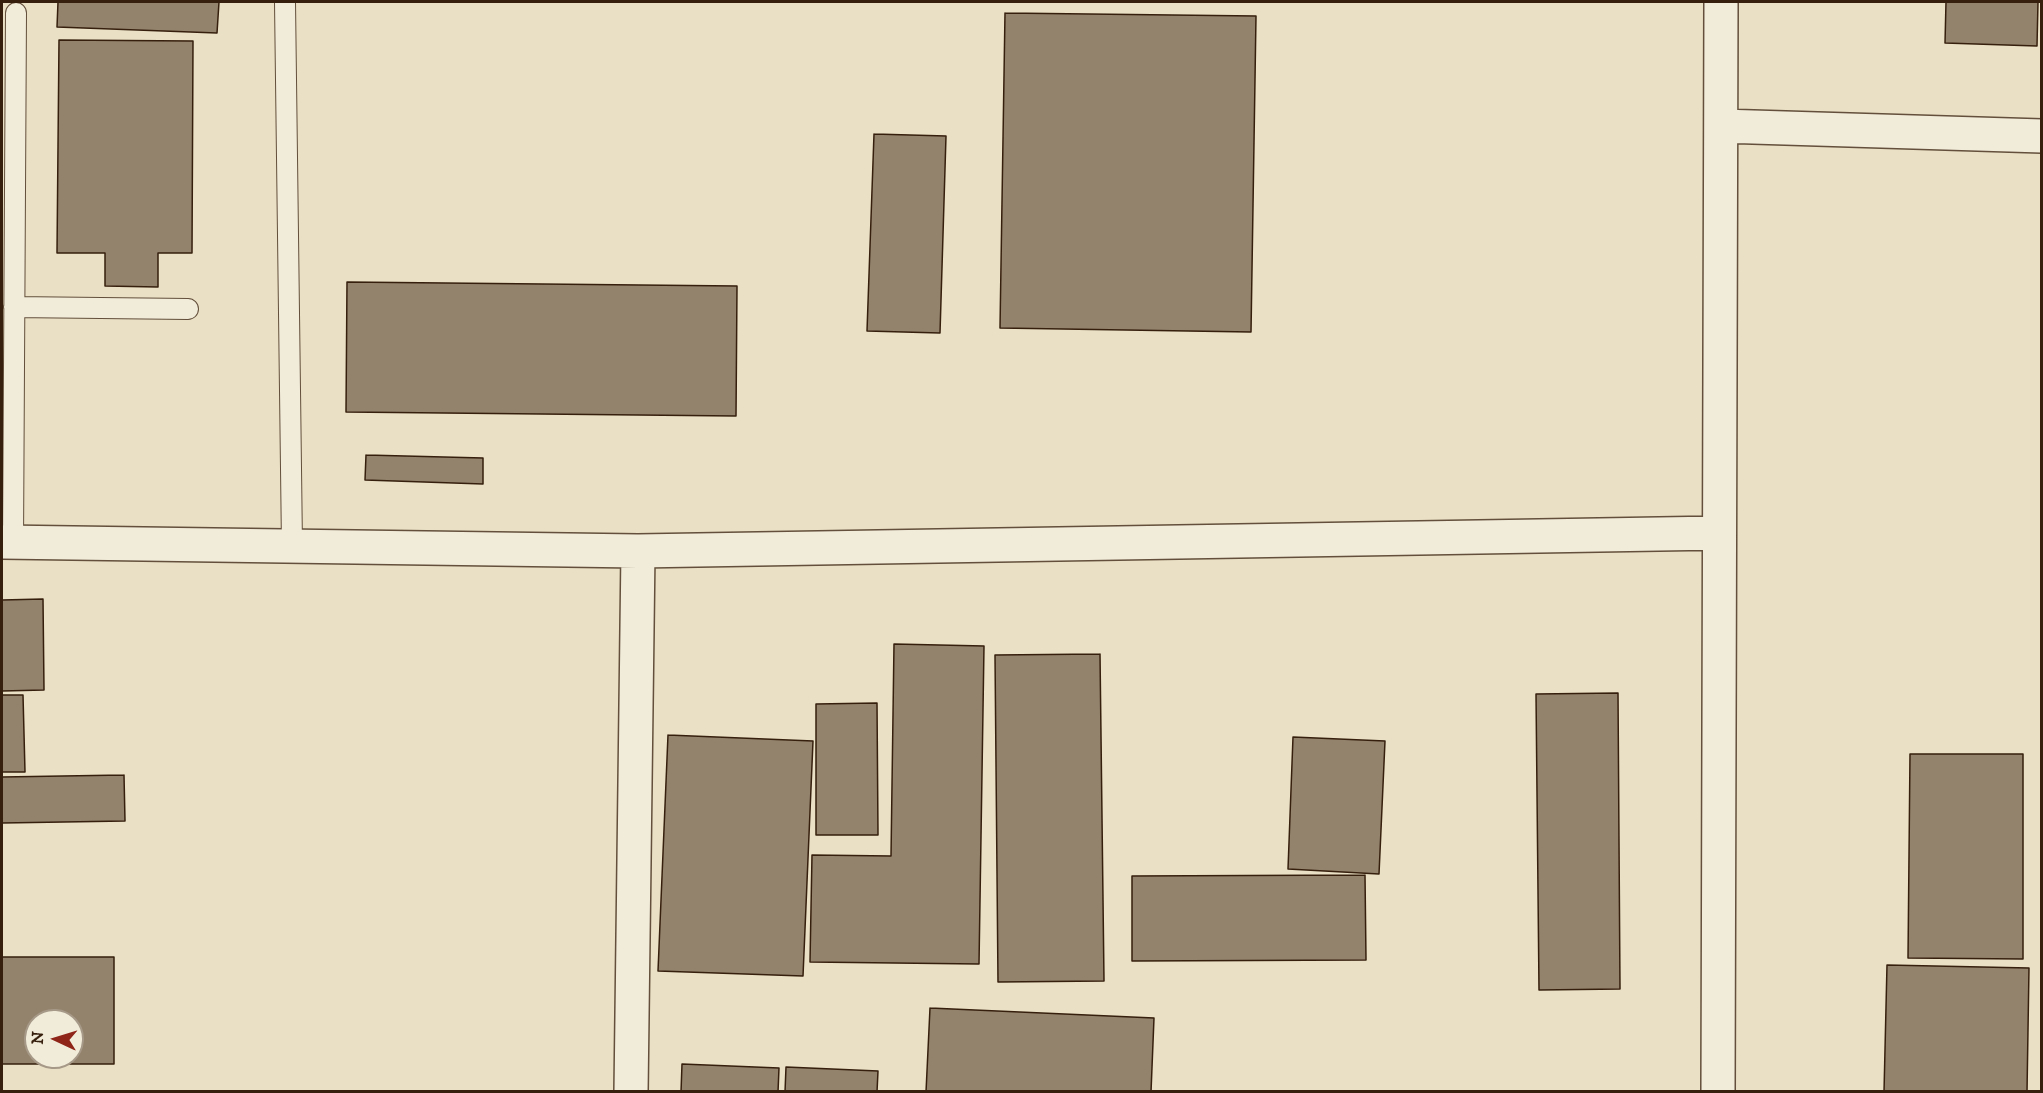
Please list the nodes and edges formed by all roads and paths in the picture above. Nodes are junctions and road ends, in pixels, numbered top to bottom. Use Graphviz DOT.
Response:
graph roads {
  1 [pos="285,2"];
  2 [pos="1721,2"];
  3 [pos="16,13"];
  4 [pos="1721,126"];
  5 [pos="2042,136"];
  6 [pos="14,307"];
  7 [pos="188,309"];
  8 [pos="1719,533"];
  9 [pos="7,542"];
  10 [pos="292,546"];
  11 [pos="638,551"];
  12 [pos="631,1092"];
  13 [pos="1718,1092"];
  1 -- 10 [label="lane"];
  2 -- 4 [label="street"];
  3 -- 6 [label="lane"];
  4 -- 5 [label="street"];
  4 -- 8 [label="street"];
  6 -- 7 [label="lane"];
  6 -- 9 [label="lane"];
  8 -- 11 [label="street"];
  8 -- 13 [label="street"];
  9 -- 10 [label="street"];
  10 -- 11 [label="street"];
  11 -- 12 [label="street"];
}
